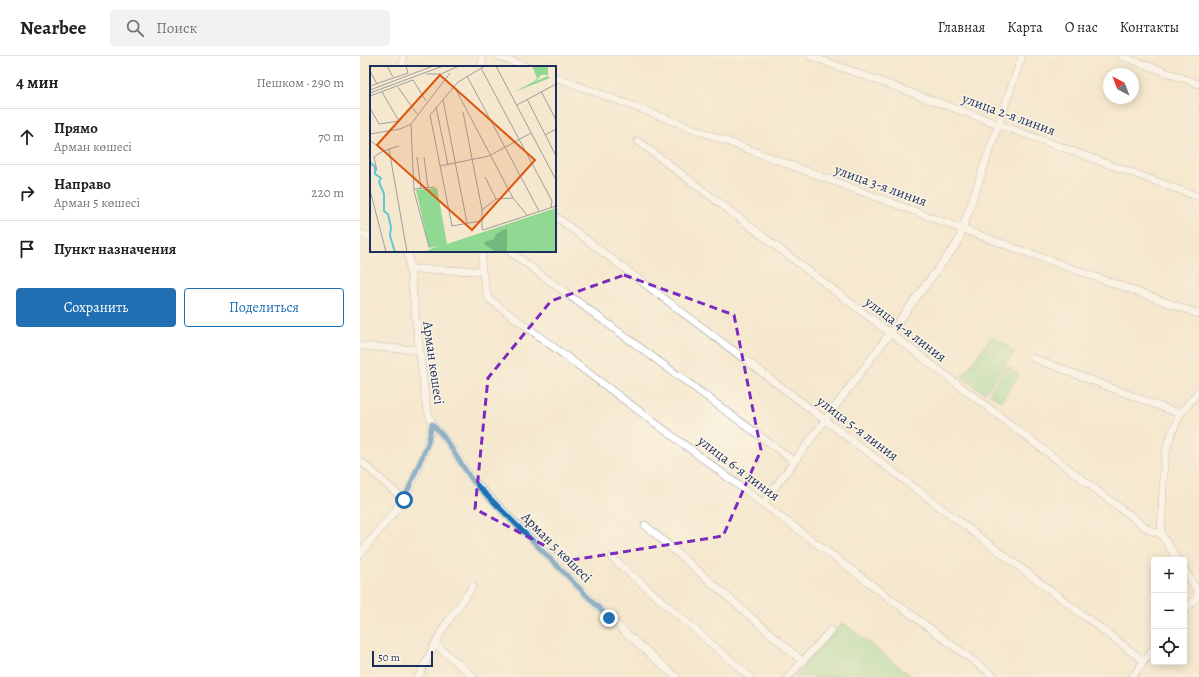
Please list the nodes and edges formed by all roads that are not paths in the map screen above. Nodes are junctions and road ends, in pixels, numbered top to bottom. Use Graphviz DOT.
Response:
graph roads {
  1 [pos="498,56"];
  2 [pos="810,56"];
  3 [pos="1022,56"];
  4 [pos="1121,56"];
  5 [pos="524,66"];
  6 [pos="556,77"];
  7 [pos="1199,84"];
  8 [pos="999,125"];
  9 [pos="638,141"];
  10 [pos="1199,197"];
  11 [pos="556,217"];
  12 [pos="962,229"];
  13 [pos="360,234"];
  14 [pos="370,237"];
  15 [pos="408,252"];
  16 [pos="482,252"];
  17 [pos="510,252"];
  18 [pos="409,269"];
  19 [pos="482,271"];
  20 [pos="1199,314"];
  21 [pos="890,333"];
  22 [pos="360,346"];
  23 [pos="418,350"];
  24 [pos="1033,358"];
  25 [pos="1199,391"];
  26 [pos="1180,414"];
  27 [pos="825,419"];
  28 [pos="432,424"];
  29 [pos="794,461"];
  30 [pos="361,464"];
  31 [pos="404,500"];
  32 [pos="764,502"];
  33 [pos="645,525"];
  34 [pos="1161,534"];
  35 [pos="360,554"];
  36 [pos="1176,557"];
  37 [pos="612,558"];
  38 [pos="1187,574"];
  39 [pos="473,586"];
  40 [pos="1199,593"];
  41 [pos="1187,608"];
  42 [pos="831,630"];
  43 [pos="435,644"];
  44 [pos="1151,652"];
  45 [pos="1144,660"];
  46 [pos="802,661"];
  47 [pos="418,677"];
  48 [pos="474,677"];
  49 [pos="676,677"];
  50 [pos="750,677"];
  51 [pos="788,677"];
  52 [pos="995,677"];
  53 [pos="1132,677"];
  1 -- 5 [label="street"];
  2 -- 8 [label="street, улица 2-я линия"];
  3 -- 8 [label="street"];
  4 -- 7 [label="street"];
  6 -- 12 [label="street, улица 3-я линия"];
  8 -- 10 [label="street, улица 2-я линия"];
  8 -- 12 [label="street"];
  9 -- 21 [label="street, улица 4-я линия"];
  11 -- 27 [label="street, улица 5-я линия"];
  12 -- 20 [label="street, улица 3-я линия"];
  12 -- 21 [label="street"];
  13 -- 14 [label="street"];
  15 -- 18 [label="street, Арман көшесі"];
  16 -- 19 [label="street, улица 6-я линия"];
  17 -- 29 [label="street"];
  18 -- 19 [label="street"];
  18 -- 23 [label="street, Арман көшесі"];
  19 -- 32 [label="street, улица 6-я линия"];
  21 -- 27 [label="street"];
  21 -- 34 [label="street, улица 4-я линия"];
  22 -- 23 [label="street"];
  23 -- 28 [label="street, Арман көшесі"];
  24 -- 26 [label="street"];
  25 -- 26 [label="street"];
  26 -- 34 [label="street"];
  27 -- 29 [label="street"];
  27 -- 45 [label="street, улица 5-я линия"];
  28 -- 31 [label="street, Арман көшесі"];
  28 -- 49 [label="street, Арман 5 көшесі"];
  29 -- 32 [label="street"];
  30 -- 31 [label="street"];
  31 -- 35 [label="street, Арман көшесі"];
  32 -- 52 [label="street, улица 6-я линия"];
  33 -- 46 [label="street"];
  34 -- 36 [label="street"];
  37 -- 50 [label="street"];
  38 -- 40 [label="street"];
  39 -- 43 [label="street"];
  40 -- 41 [label="street"];
  42 -- 46 [label="street"];
  43 -- 47 [label="street"];
  43 -- 48 [label="street"];
  44 -- 45 [label="street"];
  45 -- 53 [label="street"];
  46 -- 51 [label="street"];
}
